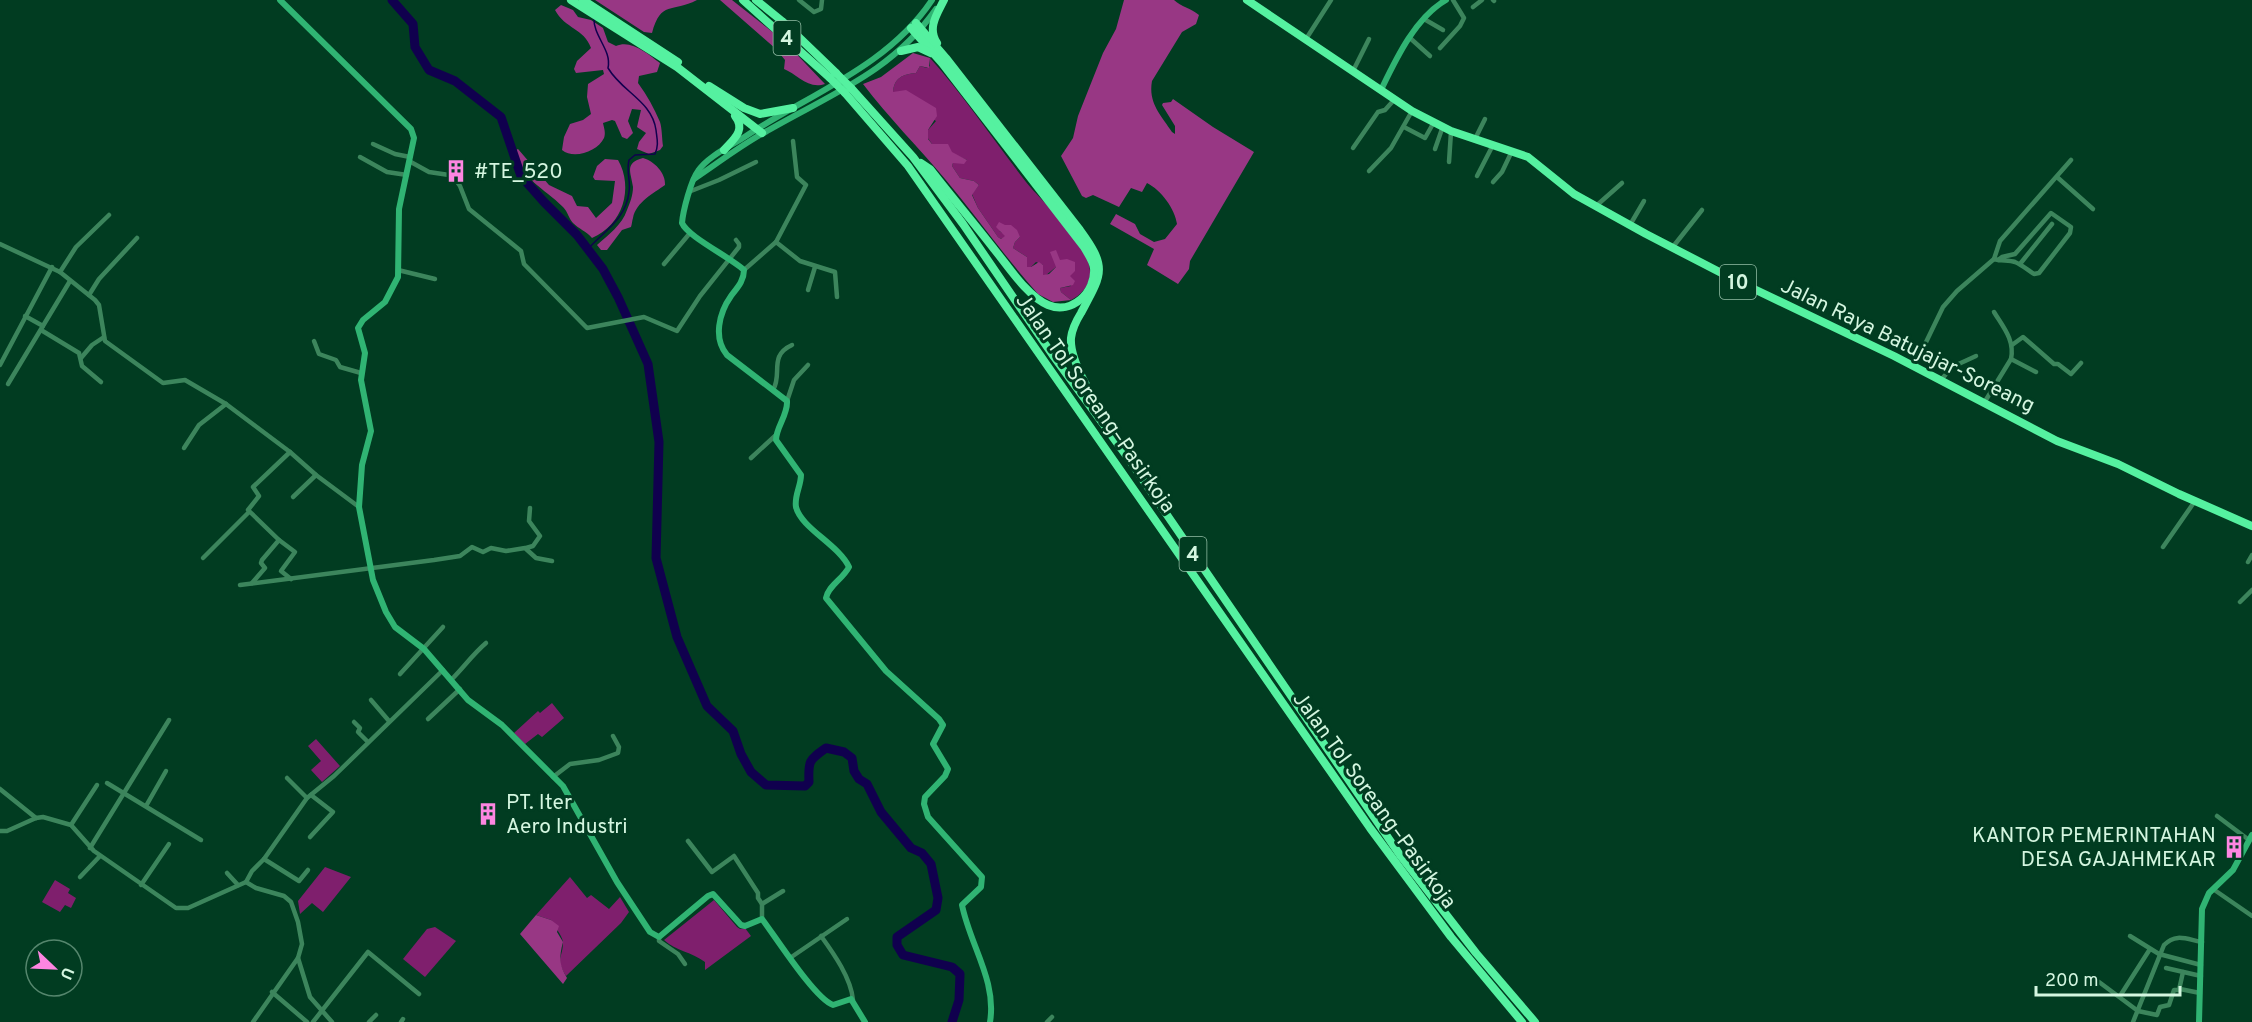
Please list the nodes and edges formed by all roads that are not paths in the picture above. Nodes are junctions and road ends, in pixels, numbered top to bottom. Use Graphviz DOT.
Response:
graph roads {
  1 [pos="280,0"];
  2 [pos="571,0"];
  3 [pos="743,0"];
  4 [pos="756,0"];
  5 [pos="798,0"];
  6 [pos="822,0"];
  7 [pos="932,0"];
  8 [pos="943,0"];
  9 [pos="1247,0"];
  10 [pos="1331,0"];
  11 [pos="1446,0"];
  12 [pos="1453,0"];
  13 [pos="1482,0"];
  14 [pos="1433,3"];
  15 [pos="583,4"];
  16 [pos="1473,8"];
  17 [pos="607,18"];
  18 [pos="1424,19"];
  19 [pos="916,29"];
  20 [pos="1443,30"];
  21 [pos="1410,38"];
  22 [pos="1306,39"];
  23 [pos="1369,39"];
  24 [pos="1440,48"];
  25 [pos="901,51"];
  26 [pos="1430,56"];
  27 [pos="944,61"];
  28 [pos="1355,67"];
  29 [pos="833,76"];
  30 [pos="709,86"];
  31 [pos="848,90"];
  32 [pos="1381,90"];
  33 [pos="719,100"];
  34 [pos="1394,100"];
  35 [pos="793,108"];
  36 [pos="1412,111"];
  37 [pos="1485,119"];
  38 [pos="1434,122"];
  39 [pos="1404,127"];
  40 [pos="1447,128"];
  41 [pos="761,130"];
  42 [pos="1475,140"];
  43 [pos="793,141"];
  44 [pos="373,144"];
  45 [pos="1492,145"];
  46 [pos="1353,148"];
  47 [pos="1436,149"];
  48 [pos="724,150"];
  49 [pos="1513,150"];
  50 [pos="360,157"];
  51 [pos="913,157"];
  52 [pos="409,159"];
  53 [pos="2071,160"];
  54 [pos="756,162"];
  55 [pos="1449,162"];
  56 [pos="1369,171"];
  57 [pos="407,175"];
  58 [pos="1477,176"];
  59 [pos="2056,177"];
  60 [pos="693,179"];
  61 [pos="1493,182"];
  62 [pos="1622,183"];
  63 [pos="691,190"];
  64 [pos="1644,201"];
  65 [pos="1596,206"];
  66 [pos="2093,209"];
  67 [pos="1702,210"];
  68 [pos="109,215"];
  69 [pos="2052,224"];
  70 [pos="1630,225"];
  71 [pos="690,233"];
  72 [pos="137,238"];
  73 [pos="736,240"];
  74 [pos="776,242"];
  75 [pos="0,244"];
  76 [pos="1672,248"];
  77 [pos="728,258"];
  78 [pos="1996,259"];
  79 [pos="664,264"];
  80 [pos="2020,264"];
  81 [pos="52,267"];
  82 [pos="815,267"];
  83 [pos="398,270"];
  84 [pos="744,270"];
  85 [pos="60,272"];
  86 [pos="435,279"];
  87 [pos="70,281"];
  88 [pos="808,290"];
  89 [pos="88,295"];
  90 [pos="837,297"];
  91 [pos="1994,312"];
  92 [pos="25,316"];
  93 [pos="42,328"];
  94 [pos="104,337"];
  95 [pos="315,344"];
  96 [pos="792,345"];
  97 [pos="2012,345"];
  98 [pos="1976,356"];
  99 [pos="81,358"];
  100 [pos="2011,359"];
  101 [pos="2081,363"];
  102 [pos="0,365"];
  103 [pos="808,365"];
  104 [pos="1914,366"];
  105 [pos="2036,372"];
  106 [pos="361,373"];
  107 [pos="1941,380"];
  108 [pos="101,382"];
  109 [pos="8,384"];
  110 [pos="773,390"];
  111 [pos="787,401"];
  112 [pos="1984,402"];
  113 [pos="226,404"];
  114 [pos="776,435"];
  115 [pos="184,448"];
  116 [pos="290,452"];
  117 [pos="751,458"];
  118 [pos="1128,458"];
  119 [pos="316,475"];
  120 [pos="293,497"];
  121 [pos="2194,501"];
  122 [pos="359,507"];
  123 [pos="530,508"];
  124 [pos="249,512"];
  125 [pos="2252,526"];
  126 [pos="279,540"];
  127 [pos="2163,547"];
  128 [pos="526,548"];
  129 [pos="2252,555"];
  130 [pos="203,558"];
  131 [pos="552,561"];
  132 [pos="2248,562"];
  133 [pos="371,570"];
  134 [pos="291,579"];
  135 [pos="252,583"];
  136 [pos="240,585"];
  137 [pos="2252,590"];
  138 [pos="2240,602"];
  139 [pos="443,627"];
  140 [pos="486,643"];
  141 [pos="424,649"];
  142 [pos="443,670"];
  143 [pos="400,674"];
  144 [pos="452,679"];
  145 [pos="460,689"];
  146 [pos="371,700"];
  147 [pos="428,719"];
  148 [pos="170,720"];
  149 [pos="389,721"];
  150 [pos="354,722"];
  151 [pos="613,736"];
  152 [pos="368,742"];
  153 [pos="166,771"];
  154 [pos="553,777"];
  155 [pos="287,778"];
  156 [pos="107,783"];
  157 [pos="97,785"];
  158 [pos="0,789"];
  159 [pos="124,793"];
  160 [pos="309,796"];
  161 [pos="146,806"];
  162 [pos="2217,816"];
  163 [pos="36,818"];
  164 [pos="71,825"];
  165 [pos="0,831"];
  166 [pos="310,837"];
  167 [pos="2250,838"];
  168 [pos="201,840"];
  169 [pos="688,841"];
  170 [pos="169,844"];
  171 [pos="90,848"];
  172 [pos="100,856"];
  173 [pos="264,859"];
  174 [pos="308,870"];
  175 [pos="227,873"];
  176 [pos="81,877"];
  177 [pos="246,882"];
  178 [pos="141,885"];
  179 [pos="238,885"];
  180 [pos="2213,889"];
  181 [pos="783,891"];
  182 [pos="762,904"];
  183 [pos="2252,916"];
  184 [pos="762,919"];
  185 [pos="848,920"];
  186 [pos="821,936"];
  187 [pos="2130,936"];
  188 [pos="659,937"];
  189 [pos="2202,942"];
  190 [pos="2150,949"];
  191 [pos="2158,954"];
  192 [pos="298,958"];
  193 [pos="790,958"];
  194 [pos="685,964"];
  195 [pos="2201,965"];
  196 [pos="2166,968"];
  197 [pos="2183,972"];
  198 [pos="2201,975"];
  199 [pos="2099,982"];
  200 [pos="2180,989"];
  201 [pos="273,992"];
  202 [pos="2200,993"];
  203 [pos="419,994"];
  204 [pos="2120,996"];
  205 [pos="853,1000"];
  206 [pos="323,1011"];
  207 [pos="2138,1011"];
  208 [pos="376,1015"];
  209 [pos="2157,1016"];
  210 [pos="1052,1017"];
  211 [pos="253,1022"];
  212 [pos="307,1022"];
  213 [pos="313,1022"];
  214 [pos="332,1022"];
  215 [pos="369,1022"];
  216 [pos="865,1022"];
  217 [pos="990,1022"];
  218 [pos="1047,1022"];
  219 [pos="1522,1022"];
  220 [pos="1535,1022"];
  221 [pos="2133,1022"];
  222 [pos="2156,1022"];
  223 [pos="2199,1022"];
  1 -- 52 [label="street"];
  2 -- 15 [label="highway"];
  3 -- 29 [label="highway, Jalan Tol Soreang–Pasirkoja / 4"];
  4 -- 29 [label="highway, Jalan Tol Soreang–Pasirkoja / 4"];
  5 -- 6 [label="street"];
  7 -- 19 [label="street"];
  8 -- 19 [label="street"];
  8 -- 27 [label="highway"];
  9 -- 22 [label="highway, Jalan Raya Batujajar-Soreang / 10"];
  10 -- 22 [label="street"];
  11 -- 14 [label="street"];
  12 -- 24 [label="street"];
  13 -- 16 [label="street"];
  14 -- 18 [label="street"];
  15 -- 17 [label="highway"];
  17 -- 30 [label="highway"];
  17 -- 33 [label="highway"];
  18 -- 20 [label="street"];
  18 -- 21 [label="street"];
  19 -- 25 [label="street"];
  19 -- 27 [label="highway"];
  19 -- 35 [label="street"];
  21 -- 26 [label="street"];
  21 -- 32 [label="street"];
  22 -- 28 [label="highway, Jalan Raya Batujajar-Soreang / 10"];
  23 -- 28 [label="street"];
  25 -- 27 [label="highway"];
  25 -- 41 [label="street"];
  27 -- 51 [label="highway"];
  27 -- 118 [label="highway"];
  28 -- 32 [label="highway, Jalan Raya Batujajar-Soreang / 10"];
  29 -- 31 [label="highway, Jalan Tol Soreang–Pasirkoja / 4, bridge"];
  30 -- 35 [label="highway"];
  30 -- 41 [label="highway"];
  31 -- 51 [label="highway, Jalan Tol Soreang–Pasirkoja / 4"];
  31 -- 219 [label="highway, Jalan Tol Soreang–Pasirkoja / 4"];
  32 -- 34 [label="highway, Jalan Raya Batujajar-Soreang / 10"];
  33 -- 41 [label="highway"];
  33 -- 48 [label="highway"];
  34 -- 36 [label="highway, Jalan Raya Batujajar-Soreang / 10"];
  34 -- 46 [label="street"];
  35 -- 41 [label="street"];
  36 -- 38 [label="highway, Jalan Raya Batujajar-Soreang / 10"];
  36 -- 39 [label="street"];
  37 -- 42 [label="street"];
  38 -- 39 [label="street"];
  38 -- 40 [label="highway, Jalan Raya Batujajar-Soreang / 10"];
  39 -- 56 [label="street"];
  40 -- 42 [label="highway, Jalan Raya Batujajar-Soreang / 10"];
  40 -- 47 [label="street"];
  40 -- 55 [label="street"];
  41 -- 48 [label="street"];
  41 -- 60 [label="street"];
  42 -- 45 [label="highway, Jalan Raya Batujajar-Soreang / 10"];
  43 -- 74 [label="street"];
  44 -- 52 [label="street"];
  45 -- 49 [label="highway, Jalan Raya Batujajar-Soreang / 10"];
  45 -- 58 [label="street"];
  48 -- 60 [label="street"];
  49 -- 61 [label="street"];
  49 -- 65 [label="highway, Jalan Raya Batujajar-Soreang / 10"];
  50 -- 57 [label="street"];
  51 -- 118 [label="highway, Jalan Tol Soreang–Pasirkoja / 4"];
  52 -- 57 [label="street"];
  52 -- 77 [label="street"];
  53 -- 59 [label="street"];
  54 -- 63 [label="street"];
  57 -- 83 [label="street"];
  59 -- 66 [label="street"];
  59 -- 78 [label="street"];
  60 -- 63 [label="street"];
  62 -- 65 [label="street"];
  63 -- 71 [label="street"];
  64 -- 70 [label="street"];
  65 -- 70 [label="highway, Jalan Raya Batujajar-Soreang / 10"];
  67 -- 76 [label="street"];
  68 -- 85 [label="street"];
  69 -- 80 [label="street"];
  70 -- 76 [label="highway, Jalan Raya Batujajar-Soreang / 10"];
  71 -- 77 [label="street"];
  71 -- 79 [label="street"];
  72 -- 89 [label="street"];
  73 -- 77 [label="street"];
  74 -- 82 [label="street"];
  74 -- 84 [label="street"];
  75 -- 81 [label="street"];
  76 -- 104 [label="highway, Jalan Raya Batujajar-Soreang / 10"];
  77 -- 84 [label="street"];
  78 -- 80 [label="street"];
  78 -- 80 [label="street"];
  78 -- 104 [label="street"];
  81 -- 85 [label="street"];
  81 -- 92 [label="street"];
  82 -- 88 [label="street"];
  82 -- 90 [label="street"];
  83 -- 86 [label="street"];
  83 -- 106 [label="street"];
  84 -- 110 [label="street"];
  85 -- 87 [label="street"];
  87 -- 89 [label="street"];
  87 -- 93 [label="street"];
  89 -- 94 [label="street"];
  91 -- 97 [label="street"];
  92 -- 93 [label="street"];
  92 -- 102 [label="street"];
  93 -- 99 [label="street"];
  93 -- 109 [label="street"];
  94 -- 99 [label="street"];
  94 -- 113 [label="street"];
  95 -- 106 [label="street"];
  96 -- 110 [label="street"];
  97 -- 100 [label="street"];
  97 -- 101 [label="street"];
  98 -- 107 [label="street"];
  99 -- 108 [label="street"];
  100 -- 105 [label="street"];
  100 -- 112 [label="street"];
  103 -- 111 [label="street"];
  104 -- 107 [label="highway, Jalan Raya Batujajar-Soreang / 10"];
  106 -- 122 [label="street"];
  107 -- 112 [label="highway, Jalan Raya Batujajar-Soreang / 10"];
  110 -- 111 [label="street"];
  111 -- 114 [label="street"];
  112 -- 121 [label="highway, Jalan Raya Batujajar-Soreang / 10"];
  113 -- 115 [label="street"];
  113 -- 116 [label="street"];
  114 -- 117 [label="street"];
  114 -- 217 [label="street"];
  116 -- 119 [label="street"];
  116 -- 124 [label="street"];
  118 -- 220 [label="highway, Jalan Tol Soreang–Pasirkoja / 4"];
  119 -- 120 [label="street"];
  119 -- 122 [label="street"];
  121 -- 125 [label="highway, Jalan Raya Batujajar-Soreang / 10"];
  121 -- 127 [label="street"];
  122 -- 133 [label="street"];
  123 -- 128 [label="street"];
  124 -- 126 [label="street"];
  124 -- 130 [label="street"];
  126 -- 134 [label="street"];
  126 -- 135 [label="street"];
  128 -- 131 [label="street"];
  128 -- 133 [label="street"];
  129 -- 132 [label="street"];
  133 -- 134 [label="street"];
  133 -- 141 [label="street"];
  134 -- 135 [label="street"];
  135 -- 136 [label="street"];
  137 -- 138 [label="street"];
  139 -- 141 [label="street"];
  140 -- 144 [label="street"];
  141 -- 142 [label="street"];
  141 -- 143 [label="street"];
  142 -- 144 [label="street"];
  142 -- 149 [label="street"];
  144 -- 145 [label="street"];
  145 -- 147 [label="street"];
  145 -- 154 [label="street"];
  146 -- 149 [label="street"];
  148 -- 159 [label="street"];
  149 -- 152 [label="street"];
  150 -- 152 [label="street"];
  151 -- 154 [label="street"];
  152 -- 160 [label="street"];
  153 -- 161 [label="street"];
  154 -- 188 [label="street"];
  155 -- 160 [label="street"];
  156 -- 159 [label="street"];
  157 -- 164 [label="street"];
  158 -- 163 [label="street"];
  159 -- 161 [label="street"];
  159 -- 171 [label="street"];
  160 -- 166 [label="street"];
  160 -- 173 [label="street"];
  161 -- 168 [label="street"];
  162 -- 167 [label="street"];
  163 -- 164 [label="street"];
  163 -- 165 [label="street"];
  164 -- 171 [label="street"];
  167 -- 180 [label="street"];
  169 -- 182 [label="street"];
  170 -- 178 [label="street"];
  171 -- 172 [label="street"];
  172 -- 176 [label="street"];
  172 -- 178 [label="street"];
  173 -- 174 [label="street"];
  173 -- 177 [label="street"];
  175 -- 179 [label="street"];
  177 -- 179 [label="street"];
  177 -- 192 [label="street"];
  178 -- 179 [label="street"];
  180 -- 183 [label="street"];
  180 -- 189 [label="street"];
  181 -- 182 [label="street"];
  182 -- 184 [label="street"];
  184 -- 188 [label="street"];
  184 -- 193 [label="street"];
  185 -- 186 [label="street"];
  186 -- 193 [label="street"];
  186 -- 205 [label="street"];
  187 -- 190 [label="street"];
  188 -- 194 [label="street"];
  189 -- 191 [label="street"];
  189 -- 195 [label="street"];
  190 -- 191 [label="street"];
  190 -- 204 [label="street"];
  191 -- 195 [label="street"];
  191 -- 207 [label="street"];
  192 -- 201 [label="street"];
  192 -- 206 [label="street"];
  193 -- 205 [label="street"];
  195 -- 198 [label="street"];
  196 -- 197 [label="street"];
  197 -- 198 [label="street"];
  197 -- 200 [label="street"];
  198 -- 202 [label="street"];
  199 -- 204 [label="street"];
  200 -- 202 [label="street"];
  200 -- 209 [label="street"];
  201 -- 211 [label="street"];
  201 -- 212 [label="street"];
  202 -- 223 [label="street"];
  203 -- 206 [label="street"];
  204 -- 207 [label="street"];
  205 -- 216 [label="street"];
  206 -- 213 [label="street"];
  206 -- 214 [label="street"];
  207 -- 209 [label="street"];
  207 -- 221 [label="street"];
  208 -- 215 [label="street"];
  209 -- 222 [label="street"];
  210 -- 218 [label="street"];
}
